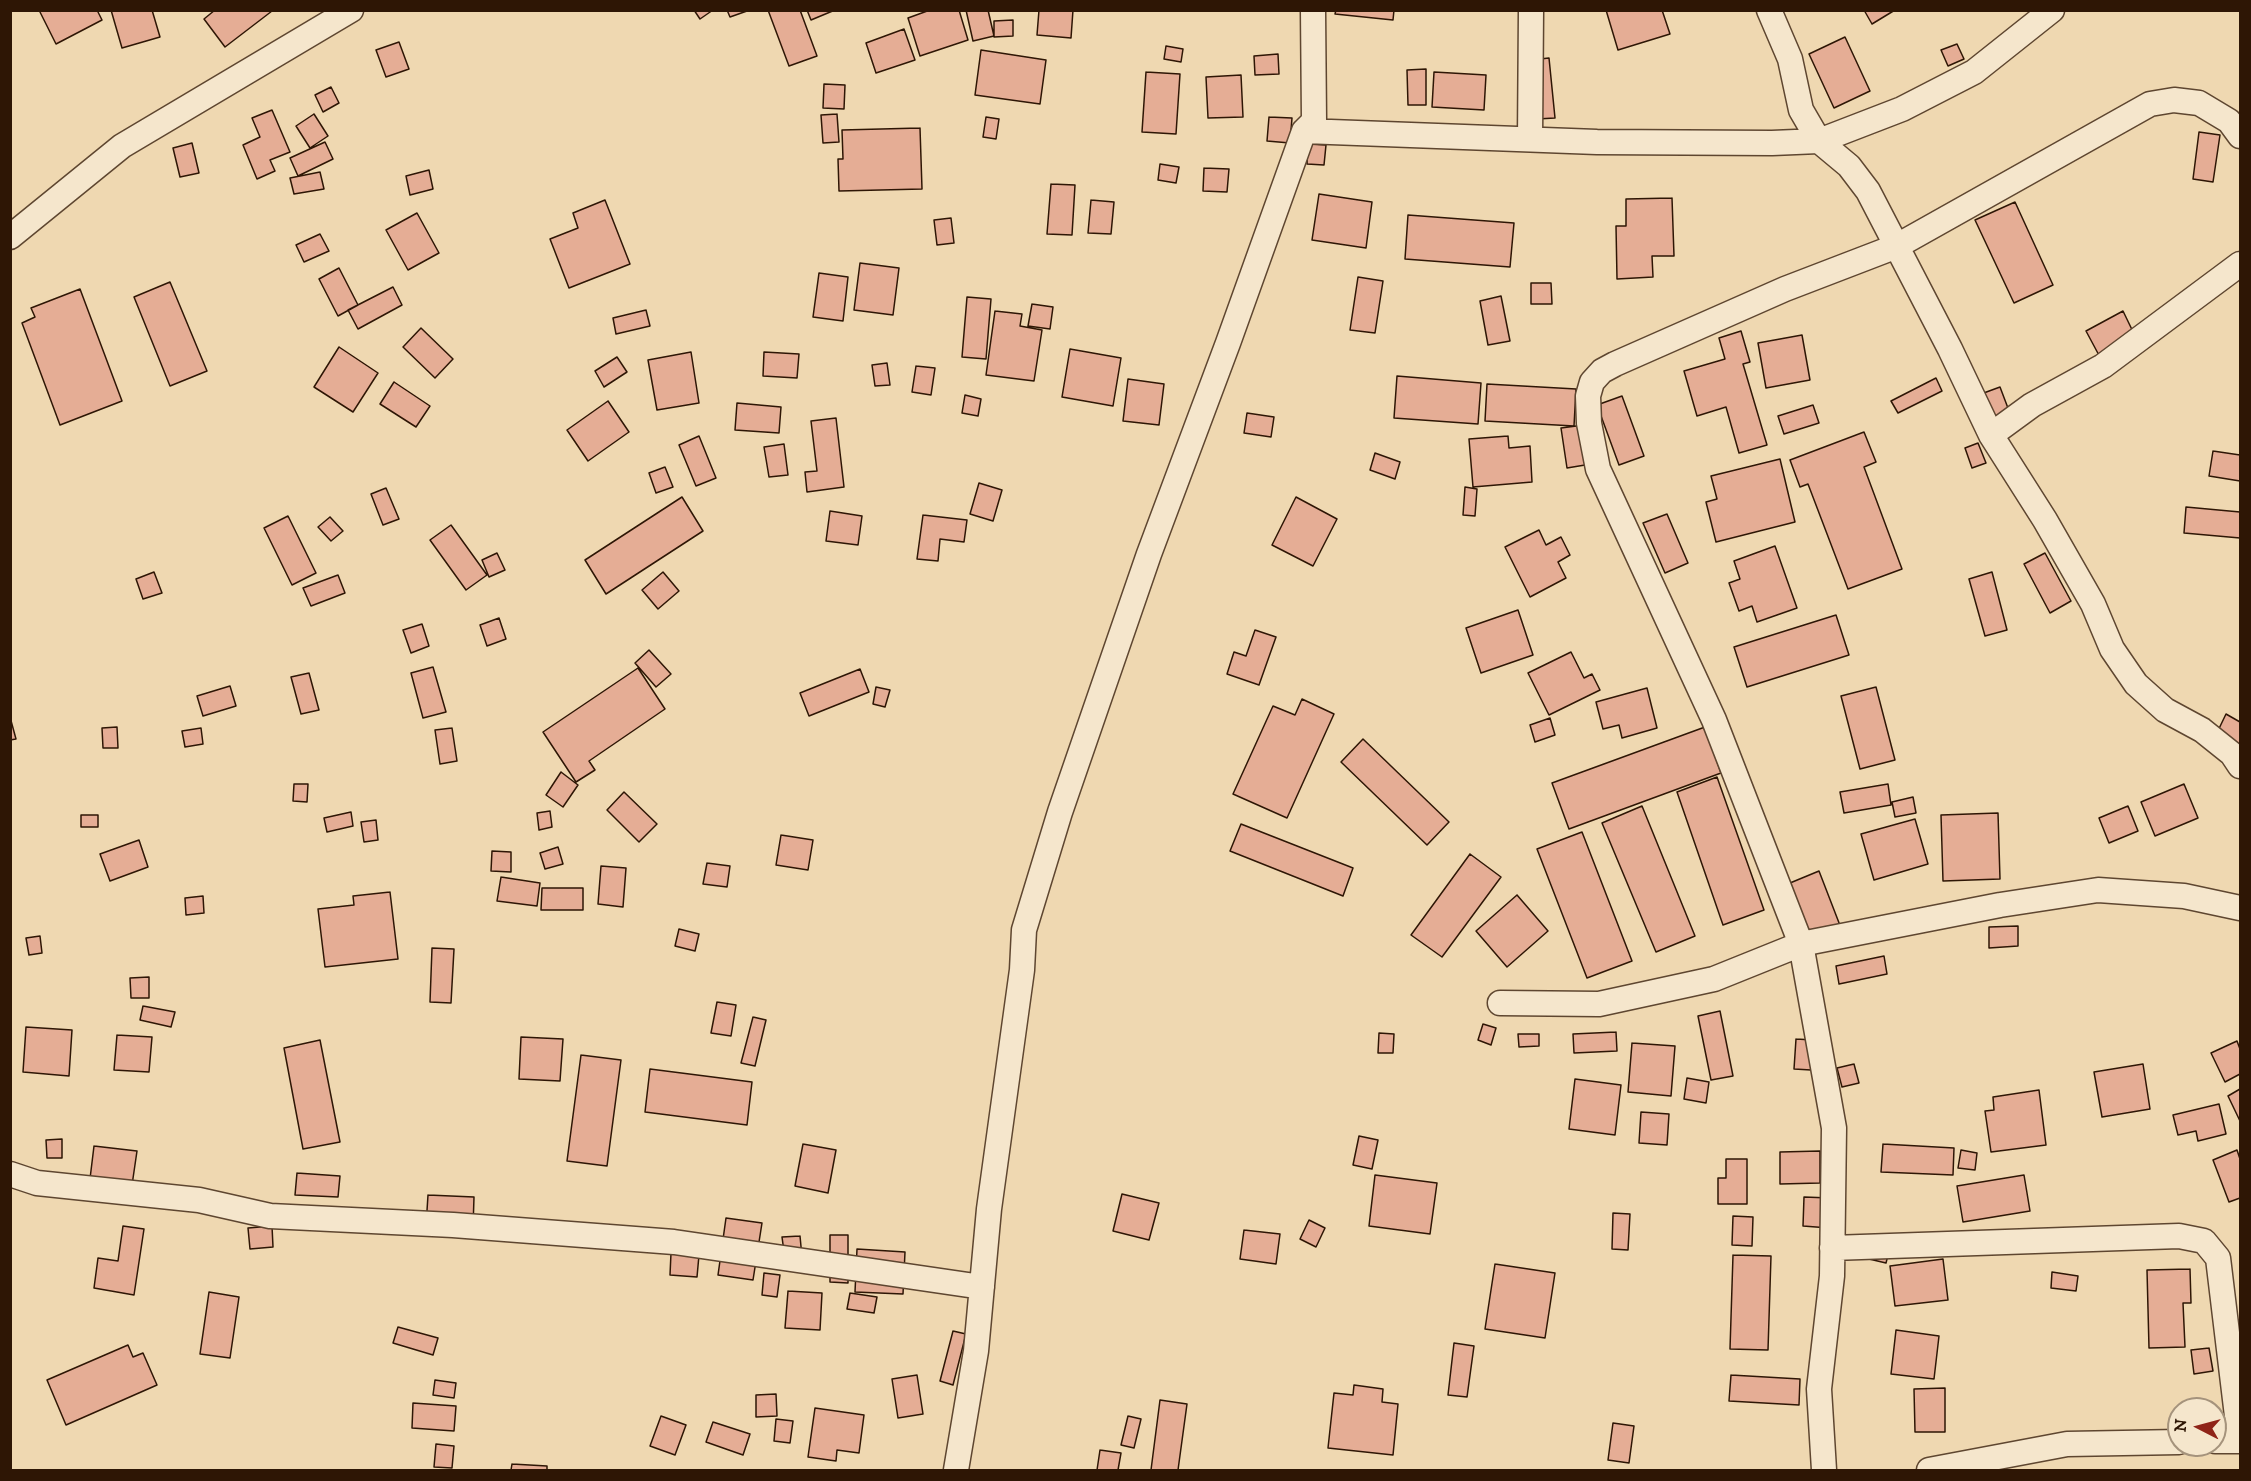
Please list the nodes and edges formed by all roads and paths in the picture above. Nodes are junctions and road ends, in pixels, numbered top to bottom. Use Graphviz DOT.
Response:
graph roads {
  1 [pos="351,10"];
  2 [pos="1313,10"];
  3 [pos="1531,10"];
  4 [pos="1769,10"];
  5 [pos="2052,10"];
  6 [pos="1304,130"];
  7 [pos="2241,136"];
  8 [pos="1530,139"];
  9 [pos="1819,141"];
  10 [pos="10,237"];
  11 [pos="1897,246"];
  12 [pos="2241,264"];
  13 [pos="1991,435"];
  14 [pos="2241,766"];
  15 [pos="2241,908"];
  16 [pos="1801,944"];
  17 [pos="1500,1003"];
  18 [pos="10,1174"];
  19 [pos="1832,1248"];
  20 [pos="982,1287"];
  21 [pos="2240,1441"];
  22 [pos="2167,1442"];
  23 [pos="956,1470"];
  24 [pos="1824,1470"];
  25 [pos="1929,1470"];
  1 -- 10 [label="street"];
  2 -- 6 [label="street"];
  3 -- 8 [label="street"];
  4 -- 9 [label="street"];
  5 -- 9 [label="street"];
  6 -- 8 [label="street"];
  6 -- 20 [label="street"];
  7 -- 11 [label="street"];
  8 -- 9 [label="street"];
  9 -- 11 [label="street"];
  11 -- 13 [label="street"];
  11 -- 16 [label="street"];
  12 -- 13 [label="street"];
  13 -- 14 [label="street"];
  15 -- 16 [label="street"];
  16 -- 17 [label="street"];
  16 -- 19 [label="street"];
  18 -- 20 [label="street"];
  19 -- 21 [label="street"];
  19 -- 24 [label="street"];
  20 -- 23 [label="street"];
  22 -- 25 [label="street"];
}
